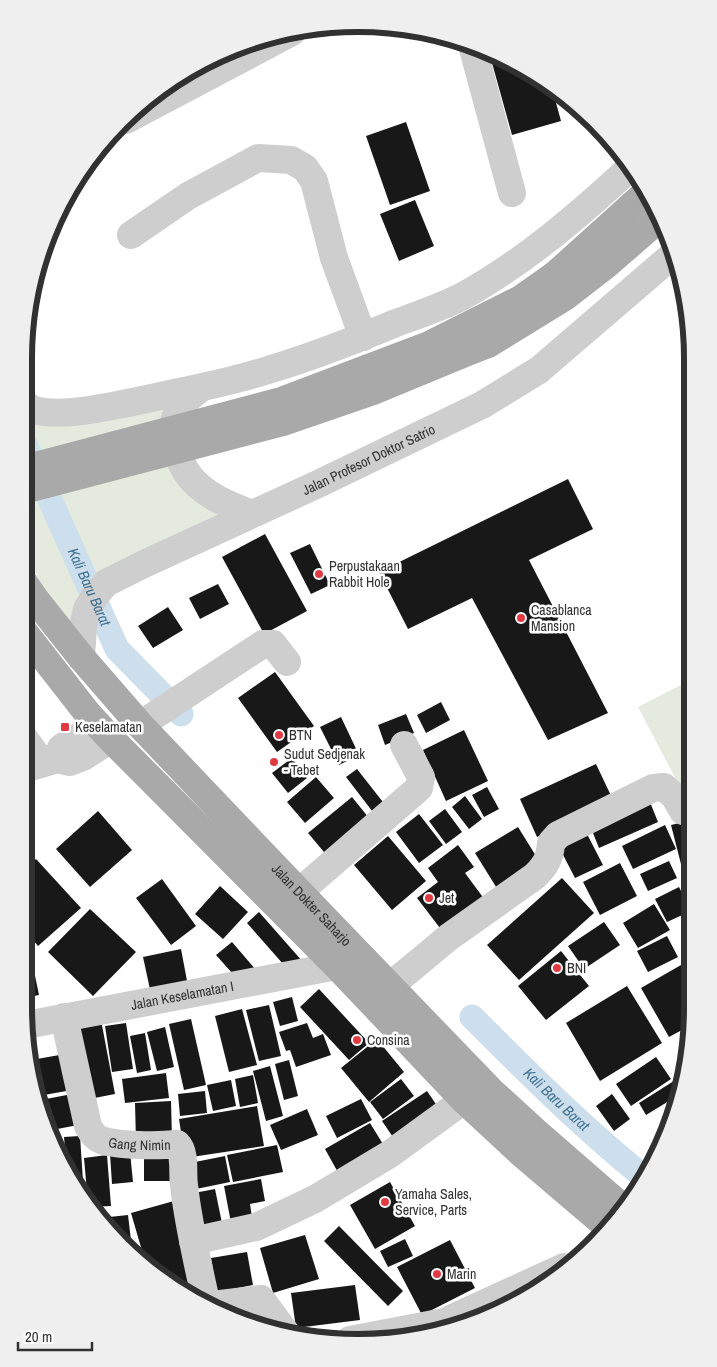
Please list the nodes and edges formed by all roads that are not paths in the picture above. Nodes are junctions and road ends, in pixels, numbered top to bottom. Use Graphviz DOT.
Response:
graph roads {
  1 [pos="263,47"];
  2 [pos="474,54"];
  3 [pos="153,106"];
  4 [pos="627,173"];
  5 [pos="512,193"];
  6 [pos="642,198"];
  7 [pos="655,223"];
  8 [pos="131,235"];
  9 [pos="668,259"];
  10 [pos="561,286"];
  11 [pos="363,337"];
  12 [pos="201,388"];
  13 [pos="32,407"];
  14 [pos="32,467"];
  15 [pos="32,488"];
  16 [pos="251,514"];
  17 [pos="32,595"];
  18 [pos="32,644"];
  19 [pos="81,657"];
  20 [pos="287,662"];
  21 [pos="140,725"];
  22 [pos="105,732"];
  23 [pos="404,745"];
  24 [pos="32,749"];
  25 [pos="43,763"];
  26 [pos="683,811"];
  27 [pos="298,892"];
  28 [pos="337,966"];
  29 [pos="390,986"];
  30 [pos="64,1017"];
  31 [pos="33,1023"];
  32 [pos="464,1100"];
  33 [pos="619,1204"];
  34 [pos="603,1224"];
  35 [pos="193,1241"];
  36 [pos="547,1275"];
  37 [pos="205,1296"];
  38 [pos="221,1304"];
  39 [pos="280,1324"];
  40 [pos="383,1334"];
  1 -- 3 [label="street"];
  2 -- 5 [label="street"];
  4 -- 11 [label="street"];
  6 -- 10 [label="main road"];
  7 -- 10 [label="main road"];
  8 -- 11 [label="street"];
  9 -- 16 [label="street, Jalan Profesor Doktor Satrio"];
  10 -- 14 [label="main road, bridge"];
  10 -- 15 [label="main road, bridge"];
  11 -- 12 [label="street"];
  12 -- 13 [label="street"];
  12 -- 16 [label="street"];
  16 -- 19 [label="street, Jalan Profesor Doktor Satrio"];
  17 -- 19 [label="main road, Jalan Dokter Saharjo"];
  18 -- 22 [label="main road, Jalan Dokter Saharjo"];
  19 -- 21 [label="main road, Jalan Dokter Saharjo"];
  20 -- 21 [label="street"];
  21 -- 27 [label="main road, Jalan Dokter Saharjo"];
  22 -- 25 [label="street"];
  22 -- 28 [label="main road, Jalan Dokter Saharjo"];
  23 -- 27 [label="street"];
  24 -- 25 [label="street"];
  26 -- 29 [label="street"];
  27 -- 29 [label="main road, Jalan Dokter Saharjo"];
  28 -- 30 [label="street, Jalan Keselamatan I"];
  28 -- 32 [label="main road, Jalan Dokter Saharjo"];
  29 -- 33 [label="main road, Jalan Dokter Saharjo"];
  30 -- 31 [label="street, Jalan Keselamatan I"];
  30 -- 35 [label="street, Gang Nimin"];
  32 -- 34 [label="main road, Jalan Dokter Saharjo"];
  32 -- 35 [label="street"];
  35 -- 37 [label="street, Gang Nimin"];
  36 -- 40 [label="street"];
  38 -- 39 [label="street"];
}
